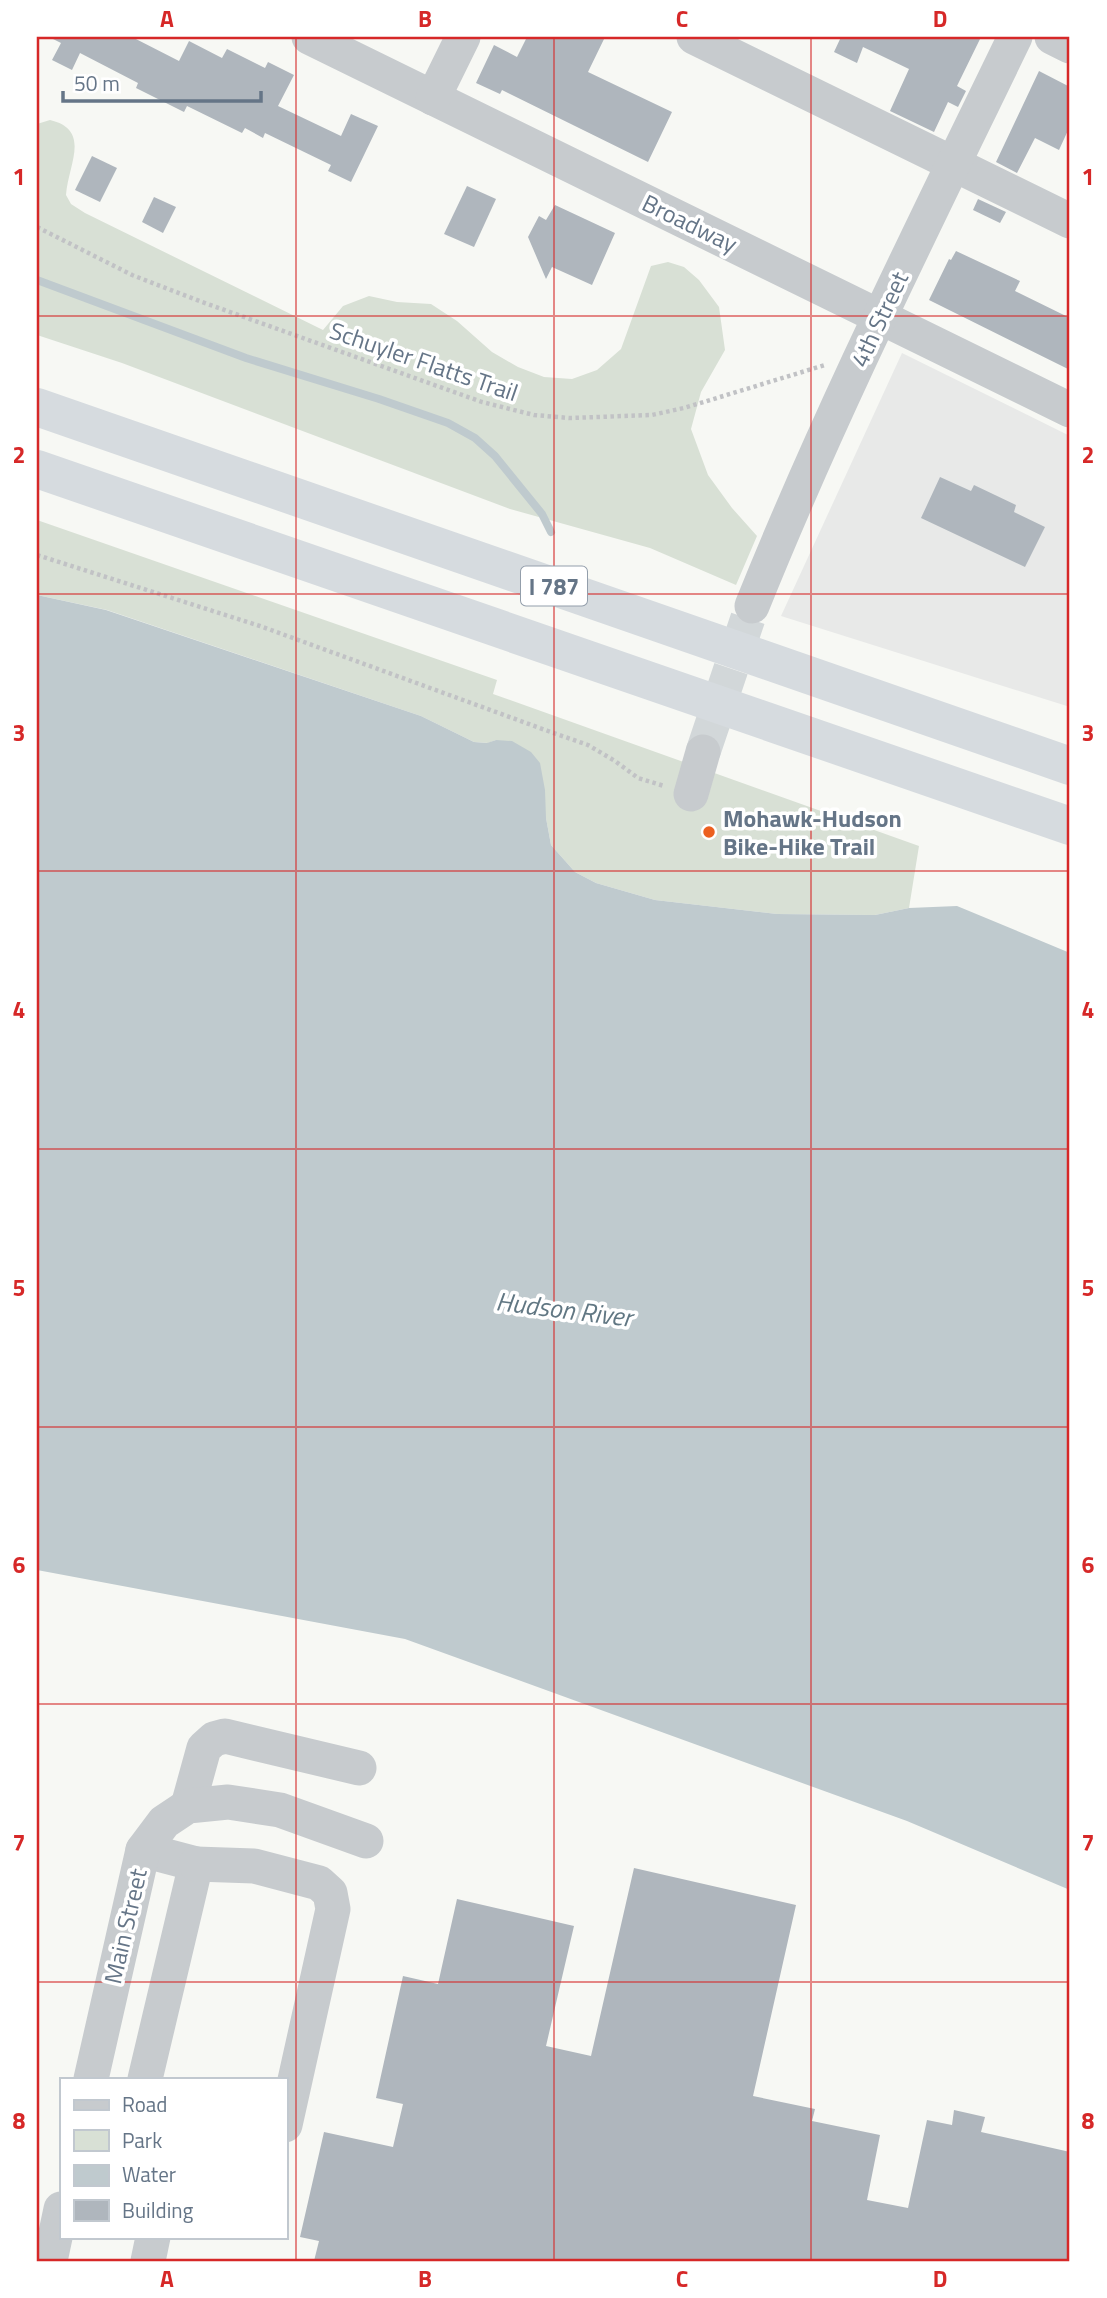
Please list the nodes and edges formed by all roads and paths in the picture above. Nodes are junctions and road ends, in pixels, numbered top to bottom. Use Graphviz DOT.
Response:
graph roads {
  1 [pos="309,37"];
  2 [pos="463,37"];
  3 [pos="694,37"];
  4 [pos="1015,37"];
  5 [pos="1052,37"];
  6 [pos="1070,46"];
  7 [pos="433,98"];
  8 [pos="954,164"];
  9 [pos="1070,221"];
  10 [pos="37,227"];
  11 [pos="880,316"];
  12 [pos="857,366"];
  13 [pos="37,407"];
  14 [pos="1070,410"];
  15 [pos="37,470"];
  16 [pos="37,555"];
  17 [pos="752,606"];
  18 [pos="703,752"];
  19 [pos="1070,766"];
  20 [pos="691,794"];
  21 [pos="1070,826"];
  22 [pos="359,1768"];
  23 [pos="188,1806"];
  24 [pos="366,1841"];
  25 [pos="142,1850"];
  26 [pos="196,1864"];
  27 [pos="91,2078"];
  28 [pos="145,2078"];
  29 [pos="287,2115"];
  30 [pos="60,2214"];
  31 [pos="153,2238"];
  32 [pos="50,2261"];
  33 [pos="148,2261"];
  1 -- 7 [label="street, Broadway"];
  2 -- 7 [label="street"];
  3 -- 8 [label="street"];
  4 -- 8 [label="street, 4th Street"];
  5 -- 6 [label="street"];
  7 -- 11 [label="street, Broadway"];
  8 -- 9 [label="street"];
  8 -- 11 [label="street, 4th Street"];
  10 -- 12 [label="path, Schuyler Flatts Trail"];
  11 -- 12 [label="street, 4th Street"];
  11 -- 14 [label="street, Broadway"];
  12 -- 17 [label="street, 4th Street"];
  13 -- 19 [label="highway, I 787"];
  15 -- 21 [label="highway, I 787"];
  16 -- 20 [label="path"];
  18 -- 20 [label="street"];
  22 -- 23 [label="street"];
  23 -- 24 [label="street"];
  23 -- 25 [label="street, Main Street"];
  25 -- 26 [label="street"];
  25 -- 27 [label="street, Main Street"];
  26 -- 28 [label="street"];
  26 -- 29 [label="street"];
  30 -- 32 [label="street"];
  31 -- 33 [label="street"];
}
